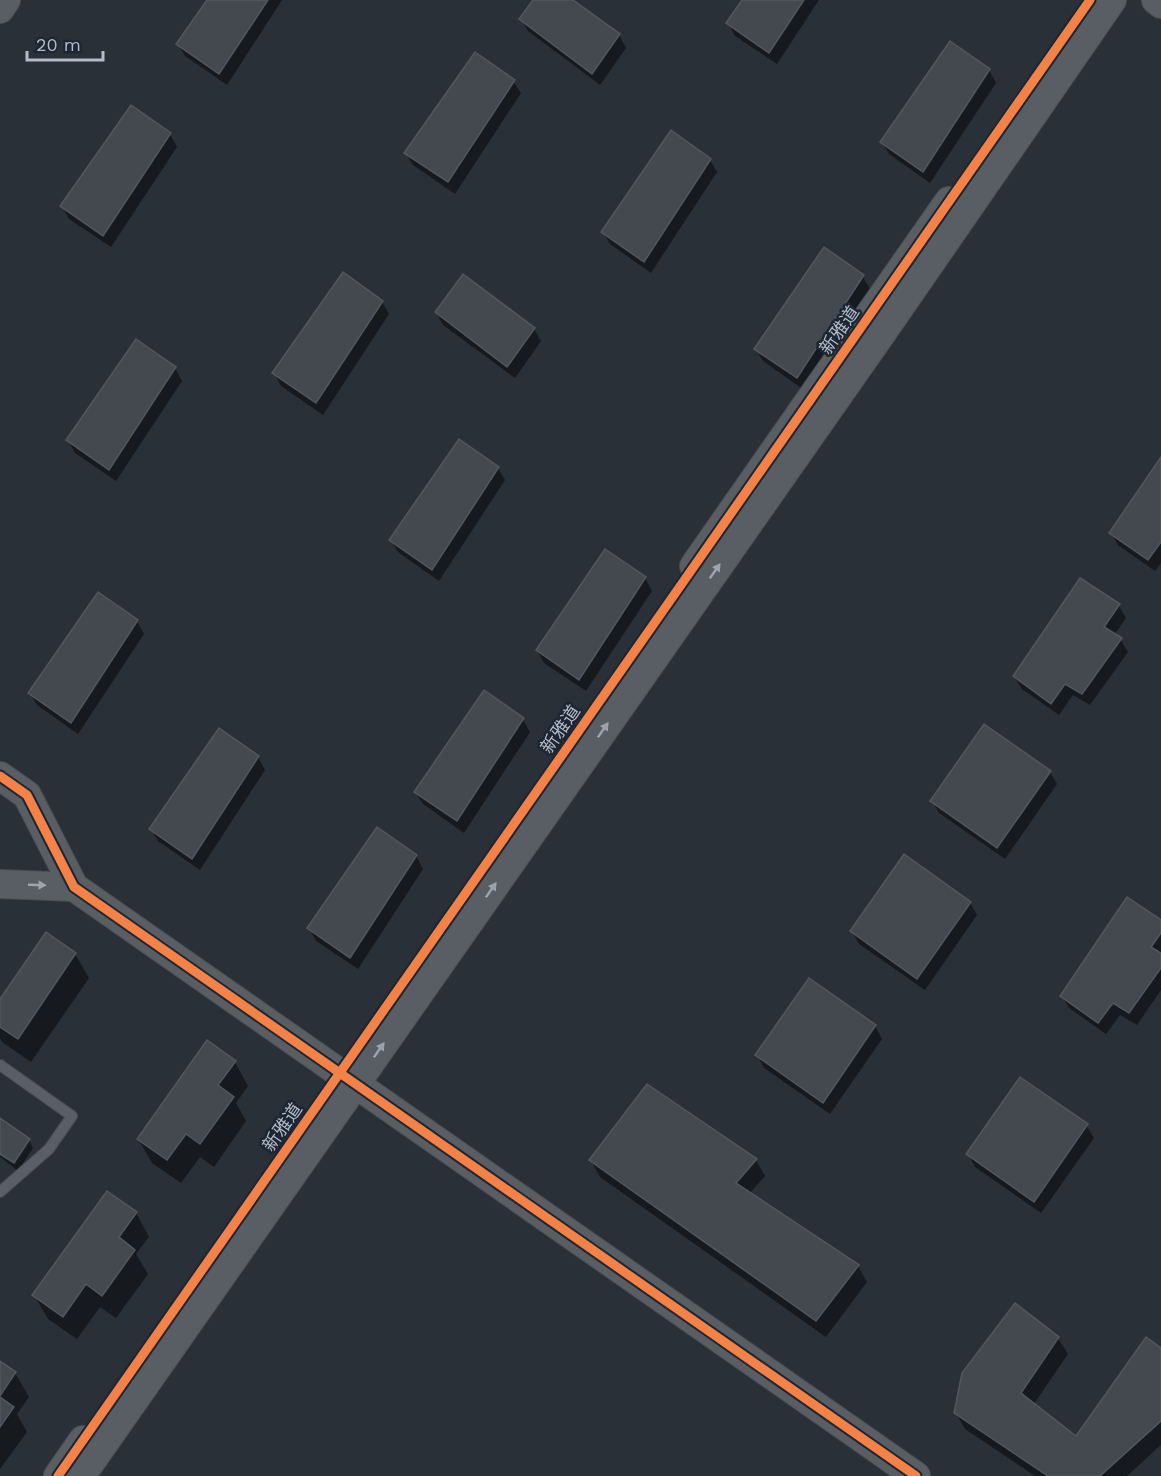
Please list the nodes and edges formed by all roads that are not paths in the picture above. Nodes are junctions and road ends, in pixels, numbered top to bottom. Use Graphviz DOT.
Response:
graph roads {
  1 [pos="1089,0"];
  2 [pos="1113,0"];
  3 [pos="1156,0"];
  4 [pos="1161,4"];
  5 [pos="0,776"];
  6 [pos="0,884"];
  7 [pos="74,886"];
  8 [pos="0,1065"];
  9 [pos="348,1078"];
  10 [pos="0,1192"];
  11 [pos="58,1476"];
  12 [pos="81,1476"];
  13 [pos="916,1476"];
  1 -- 9 [label="street, 新雅道"];
  9 -- 2 [label="street, 新雅道, one-way"];
  3 -- 4 [label="street"];
  5 -- 7 [label="street"];
  6 -- 7 [label="street, one-way"];
  7 -- 9 [label="street"];
  8 -- 10 [label="lane"];
  9 -- 11 [label="street, 新雅道"];
  9 -- 12 [label="street, 新雅道"];
  9 -- 13 [label="street"];
}
